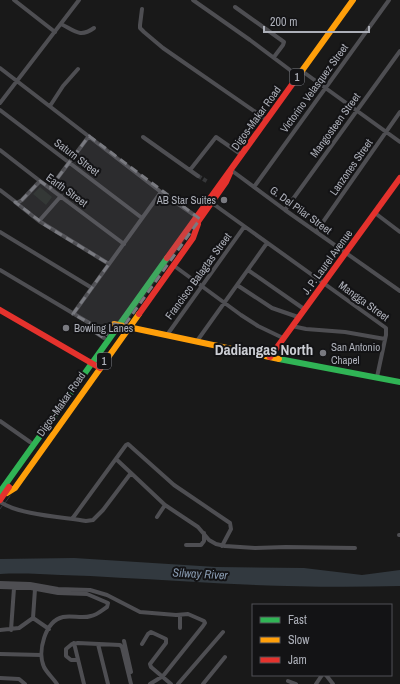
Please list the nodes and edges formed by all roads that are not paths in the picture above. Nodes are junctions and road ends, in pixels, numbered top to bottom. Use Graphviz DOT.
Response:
graph roads {
  1 [pos="14,0"];
  2 [pos="79,0"];
  3 [pos="193,0"];
  4 [pos="352,0"];
  5 [pos="389,0"];
  6 [pos="235,6"];
  7 [pos="142,9"];
  8 [pos="61,24"];
  9 [pos="94,28"];
  10 [pos="55,32"];
  11 [pos="400,51"];
  12 [pos="274,57"];
  13 [pos="0,68"];
  14 [pos="78,69"];
  15 [pos="302,71"];
  16 [pos="298,76"];
  17 [pos="18,82"];
  18 [pos="326,88"];
  19 [pos="0,103"];
  20 [pos="50,106"];
  21 [pos="0,110"];
  22 [pos="357,111"];
  23 [pos="400,112"];
  24 [pos="267,120"];
  25 [pos="386,132"];
  26 [pos="88,136"];
  27 [pos="143,137"];
  28 [pos="400,142"];
  29 [pos="0,150"];
  30 [pos="242,155"];
  31 [pos="69,162"];
  32 [pos="190,170"];
  33 [pos="231,170"];
  34 [pos="198,176"];
  35 [pos="400,178"];
  36 [pos="40,181"];
  37 [pos="254,187"];
  38 [pos="50,188"];
  39 [pos="0,190"];
  40 [pos="161,192"];
  41 [pos="61,196"];
  42 [pos="15,202"];
  43 [pos="212,203"];
  44 [pos="285,210"];
  45 [pos="375,213"];
  46 [pos="142,218"];
  47 [pos="197,219"];
  48 [pos="39,221"];
  49 [pos="244,227"];
  50 [pos="0,232"];
  51 [pos="316,232"];
  52 [pos="400,232"];
  53 [pos="267,243"];
  54 [pos="124,244"];
  55 [pos="346,253"];
  56 [pos="109,264"];
  57 [pos="173,265"];
  58 [pos="0,270"];
  59 [pos="248,270"];
  60 [pos="324,283"];
  61 [pos="237,285"];
  62 [pos="202,286"];
  63 [pos="92,288"];
  64 [pos="400,291"];
  65 [pos="224,303"];
  66 [pos="304,309"];
  67 [pos="0,310"];
  68 [pos="73,314"];
  69 [pos="298,317"];
  70 [pos="114,324"];
  71 [pos="292,326"];
  72 [pos="128,328"];
  73 [pos="167,335"];
  74 [pos="104,338"];
  75 [pos="283,338"];
  76 [pos="385,339"];
  77 [pos="197,341"];
  78 [pos="270,357"];
  79 [pos="88,360"];
  80 [pos="100,368"];
  81 [pos="377,377"];
  82 [pos="400,382"];
  83 [pos="0,421"];
  84 [pos="30,442"];
  85 [pos="116,458"];
  86 [pos="131,473"];
  87 [pos="1,493"];
  88 [pos="165,505"];
  89 [pos="157,517"];
  90 [pos="72,519"];
  91 [pos="204,533"];
  92 [pos="186,545"];
  93 [pos="222,546"];
  94 [pos="355,548"];
  95 [pos="0,584"];
  96 [pos="0,587"];
  97 [pos="14,588"];
  98 [pos="35,589"];
  99 [pos="180,615"];
  100 [pos="33,618"];
  101 [pos="180,628"];
  102 [pos="49,629"];
  103 [pos="0,630"];
  104 [pos="12,630"];
  105 [pos="224,632"];
  106 [pos="124,641"];
  107 [pos="74,643"];
  108 [pos="98,644"];
  109 [pos="142,644"];
  110 [pos="0,654"];
  111 [pos="41,655"];
  112 [pos="225,657"];
  113 [pos="78,660"];
  114 [pos="163,676"];
  115 [pos="327,676"];
  116 [pos="0,678"];
  117 [pos="288,680"];
  118 [pos="25,684"];
  119 [pos="57,684"];
  120 [pos="84,684"];
  121 [pos="108,684"];
  122 [pos="132,684"];
  123 [pos="150,684"];
  124 [pos="171,684"];
  125 [pos="178,684"];
  126 [pos="204,684"];
  127 [pos="296,684"];
  128 [pos="333,684"];
  1 -- 10 [label="street"];
  2 -- 8 [label="street"];
  3 -- 12 [label="street"];
  4 -- 15 [label="main road, Digos-Makar Road / 1"];
  5 -- 18 [label="street, Victorino Velasquez Street"];
  6 -- 12 [label="street"];
  7 -- 24 [label="street"];
  8 -- 9 [label="street"];
  8 -- 10 [label="street"];
  10 -- 17 [label="street"];
  11 -- 22 [label="street, Mangosteen Street"];
  12 -- 16 [label="street"];
  13 -- 17 [label="street"];
  14 -- 20 [label="street"];
  15 -- 16 [label="main road, Digos-Makar Road / 1"];
  15 -- 18 [label="street"];
  16 -- 24 [label="main road, Digos-Makar Road / 1"];
  17 -- 19 [label="street"];
  17 -- 20 [label="street"];
  18 -- 22 [label="street"];
  18 -- 37 [label="street, Victorino Velasquez Street"];
  20 -- 26 [label="street"];
  21 -- 31 [label="street, Saturn Street"];
  22 -- 25 [label="street"];
  22 -- 44 [label="street, Mangosteen Street"];
  23 -- 25 [label="street, Lanzones Street"];
  24 -- 30 [label="main road, Digos-Makar Road / 1"];
  25 -- 28 [label="street"];
  25 -- 51 [label="street, Lanzones Street"];
  26 -- 31 [label="street"];
  26 -- 40 [label="street"];
  27 -- 32 [label="street"];
  29 -- 36 [label="street, Earth Street"];
  30 -- 32 [label="street"];
  30 -- 33 [label="main road, Digos-Makar Road / 1"];
  31 -- 38 [label="street"];
  31 -- 46 [label="street, Saturn Street"];
  32 -- 34 [label="street"];
  33 -- 37 [label="street, G. Del Pilar Street"];
  33 -- 43 [label="main road, Digos-Makar Road / 1"];
  33 -- 47 [label="main road, Digos-Makar Road / 1"];
  35 -- 45 [label="main road, J. P. Laurel Avenue"];
  36 -- 38 [label="street, Earth Street"];
  36 -- 42 [label="street"];
  37 -- 44 [label="street, G. Del Pilar Street"];
  38 -- 41 [label="street, Earth Street"];
  39 -- 42 [label="street"];
  40 -- 46 [label="street"];
  40 -- 47 [label="street"];
  41 -- 48 [label="street"];
  41 -- 54 [label="street, Earth Street"];
  42 -- 48 [label="street"];
  43 -- 47 [label="main road, Digos-Makar Road / 1"];
  43 -- 49 [label="street, Mangga Street"];
  44 -- 51 [label="street, G. Del Pilar Street"];
  45 -- 52 [label="street"];
  45 -- 55 [label="main road, J. P. Laurel Avenue"];
  46 -- 54 [label="street"];
  47 -- 57 [label="main road, Digos-Makar Road / 1"];
  47 -- 70 [label="main road, Digos-Makar Road / 1"];
  47 -- 87 [label="main road, Digos-Makar Road / 1"];
  48 -- 56 [label="street"];
  49 -- 53 [label="street, Mangga Street"];
  49 -- 62 [label="street, Francisco Balagtas Street"];
  50 -- 63 [label="street"];
  51 -- 55 [label="street, G. Del Pilar Street"];
  53 -- 59 [label="street"];
  53 -- 60 [label="street, Mangga Street"];
  54 -- 56 [label="street"];
  55 -- 60 [label="main road, J. P. Laurel Avenue"];
  55 -- 64 [label="street, G. Del Pilar Street"];
  56 -- 63 [label="street"];
  57 -- 62 [label="street"];
  57 -- 72 [label="main road, Digos-Makar Road / 1"];
  58 -- 68 [label="street"];
  59 -- 61 [label="street"];
  59 -- 66 [label="street"];
  60 -- 66 [label="main road, J. P. Laurel Avenue"];
  60 -- 76 [label="street, Mangga Street"];
  61 -- 65 [label="street"];
  61 -- 69 [label="street"];
  62 -- 65 [label="street"];
  62 -- 73 [label="street, Francisco Balagtas Street"];
  63 -- 68 [label="street"];
  65 -- 75 [label="street"];
  65 -- 77 [label="street"];
  66 -- 69 [label="main road, J. P. Laurel Avenue"];
  67 -- 79 [label="main road"];
  68 -- 74 [label="street"];
  69 -- 71 [label="main road, J. P. Laurel Avenue"];
  70 -- 72 [label="main road"];
  70 -- 74 [label="main road, Digos-Makar Road / 1"];
  71 -- 75 [label="main road, J. P. Laurel Avenue"];
  71 -- 76 [label="street"];
  72 -- 73 [label="main road"];
  72 -- 80 [label="main road, Digos-Makar Road / 1"];
  73 -- 77 [label="main road"];
  74 -- 79 [label="main road, Digos-Makar Road / 1"];
  75 -- 78 [label="main road, J. P. Laurel Avenue"];
  76 -- 81 [label="street, Mangga Street"];
  77 -- 78 [label="main road"];
  78 -- 81 [label="main road"];
  79 -- 80 [label="main road"];
  79 -- 84 [label="main road, Digos-Makar Road / 1"];
  80 -- 87 [label="main road, Digos-Makar Road / 1"];
  81 -- 82 [label="main road"];
  83 -- 84 [label="street"];
  84 -- 87 [label="main road, Digos-Makar Road / 1"];
  85 -- 86 [label="street"];
  85 -- 90 [label="street"];
  85 -- 93 [label="street"];
  86 -- 88 [label="street"];
  86 -- 90 [label="street"];
  87 -- 90 [label="street"];
  88 -- 89 [label="street"];
  88 -- 91 [label="street"];
  91 -- 92 [label="street"];
  91 -- 93 [label="street"];
  93 -- 94 [label="street"];
  95 -- 99 [label="street"];
  96 -- 97 [label="street"];
  97 -- 98 [label="street"];
  97 -- 104 [label="street"];
  98 -- 100 [label="street"];
  98 -- 102 [label="street"];
  99 -- 101 [label="street"];
  99 -- 114 [label="street"];
  100 -- 102 [label="street"];
  100 -- 104 [label="street"];
  102 -- 111 [label="street"];
  103 -- 104 [label="street"];
  105 -- 125 [label="street"];
  106 -- 122 [label="street"];
  107 -- 108 [label="street"];
  107 -- 113 [label="street"];
  107 -- 113 [label="street"];
  108 -- 121 [label="street"];
  108 -- 122 [label="street"];
  109 -- 114 [label="street"];
  110 -- 111 [label="street"];
  111 -- 119 [label="street"];
  112 -- 126 [label="street"];
  113 -- 120 [label="street"];
  114 -- 123 [label="street"];
  114 -- 124 [label="street"];
  115 -- 128 [label="street"];
  116 -- 118 [label="street"];
  117 -- 127 [label="street"];
}
